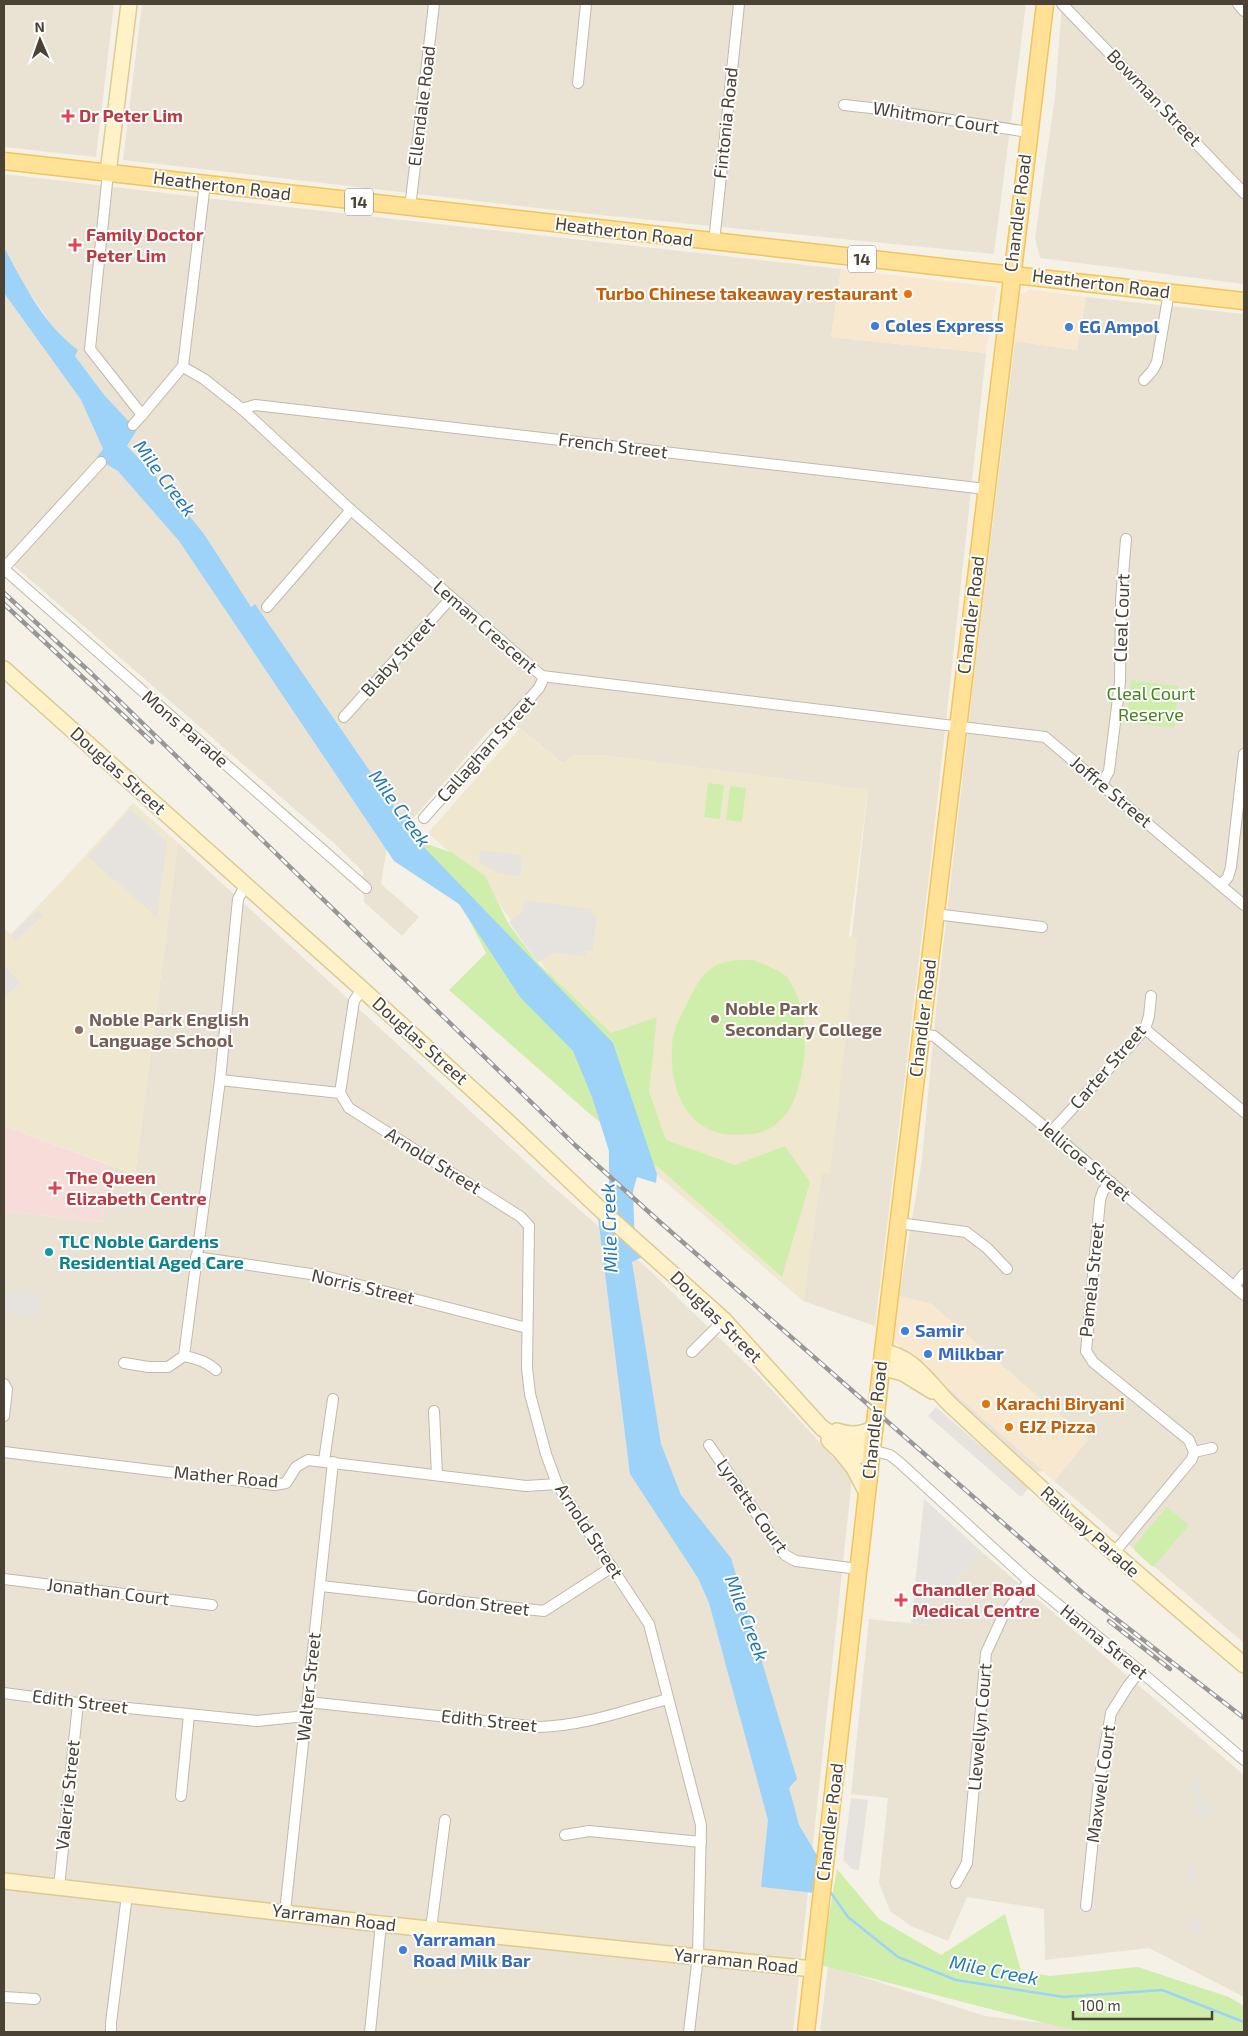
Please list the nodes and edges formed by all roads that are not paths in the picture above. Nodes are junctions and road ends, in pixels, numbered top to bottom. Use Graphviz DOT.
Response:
graph roads {
  1 [pos="129,4"];
  2 [pos="434,4"];
  3 [pos="586,4"];
  4 [pos="738,4"];
  5 [pos="1045,4"];
  6 [pos="1062,4"];
  7 [pos="1238,4"];
  8 [pos="1244,11"];
  9 [pos="578,83"];
  10 [pos="844,105"];
  11 [pos="1028,132"];
  12 [pos="4,161"];
  13 [pos="108,173"];
  14 [pos="205,183"];
  15 [pos="1244,193"];
  16 [pos="410,208"];
  17 [pos="714,242"];
  18 [pos="1011,274"];
  19 [pos="1169,292"];
  20 [pos="1244,301"];
  21 [pos="184,364"];
  22 [pos="1144,380"];
  23 [pos="242,409"];
  24 [pos="142,415"];
  25 [pos="134,426"];
  26 [pos="101,462"];
  27 [pos="986,489"];
  28 [pos="351,510"];
  29 [pos="1126,539"];
  30 [pos="4,568"];
  31 [pos="451,598"];
  32 [pos="267,607"];
  33 [pos="4,670"];
  34 [pos="544,677"];
  35 [pos="344,717"];
  36 [pos="957,726"];
  37 [pos="1244,754"];
  38 [pos="1102,784"];
  39 [pos="1242,784"];
  40 [pos="424,818"];
  41 [pos="246,884"];
  42 [pos="1221,885"];
  43 [pos="366,888"];
  44 [pos="1244,905"];
  45 [pos="935,914"];
  46 [pos="1042,927"];
  47 [pos="362,989"];
  48 [pos="1151,996"];
  49 [pos="1145,1029"];
  50 [pos="921,1034"];
  51 [pos="220,1080"];
  52 [pos="340,1093"];
  53 [pos="1244,1112"];
  54 [pos="1051,1132"];
  55 [pos="1111,1182"];
  56 [pos="898,1223"];
  57 [pos="196,1257"];
  58 [pos="1007,1269"];
  59 [pos="1244,1274"];
  60 [pos="1234,1286"];
  61 [pos="1244,1295"];
  62 [pos="724,1320"];
  63 [pos="527,1328"];
  64 [pos="692,1352"];
  65 [pos="184,1356"];
  66 [pos="882,1359"];
  67 [pos="124,1363"];
  68 [pos="216,1370"];
  69 [pos="4,1384"];
  70 [pos="332,1399"];
  71 [pos="434,1411"];
  72 [pos="4,1416"];
  73 [pos="820,1425"];
  74 [pos="874,1428"];
  75 [pos="709,1445"];
  76 [pos="836,1447"];
  77 [pos="1212,1448"];
  78 [pos="871,1450"];
  79 [pos="4,1452"];
  80 [pos="1194,1452"];
  81 [pos="328,1461"];
  82 [pos="437,1475"];
  83 [pos="557,1484"];
  84 [pos="867,1492"];
  85 [pos="1113,1554"];
  86 [pos="612,1567"];
  87 [pos="858,1569"];
  88 [pos="4,1579"];
  89 [pos="1029,1580"];
  90 [pos="321,1586"];
  91 [pos="212,1605"];
  92 [pos="1244,1666"];
  93 [pos="1140,1671"];
  94 [pos="4,1692"];
  95 [pos="668,1699"];
  96 [pos="308,1702"];
  97 [pos="78,1703"];
  98 [pos="189,1715"];
  99 [pos="306,1716"];
  100 [pos="1244,1760"];
  101 [pos="181,1796"];
  102 [pos="445,1820"];
  103 [pos="565,1835"];
  104 [pos="701,1842"];
  105 [pos="4,1881"];
  106 [pos="956,1883"];
  107 [pos="59,1887"];
  108 [pos="126,1895"];
  109 [pos="1086,1906"];
  110 [pos="285,1912"];
  111 [pos="381,1924"];
  112 [pos="431,1929"];
  113 [pos="698,1956"];
  114 [pos="813,1969"];
  115 [pos="4,1997"];
  116 [pos="35,2000"];
  117 [pos="111,2032"];
  118 [pos="370,2032"];
  119 [pos="689,2032"];
  120 [pos="806,2032"];
  1 -- 13 [label="main road"];
  2 -- 16 [label="street, Ellendale Road"];
  3 -- 9 [label="street"];
  4 -- 17 [label="street, Fintonia Road"];
  5 -- 11 [label="main road, Chandler Road"];
  6 -- 15 [label="street, Bowman Street"];
  7 -- 8 [label="street"];
  10 -- 11 [label="street, Whitmorr Court"];
  11 -- 18 [label="main road, Chandler Road"];
  12 -- 13 [label="main road, Heatherton Road / 14"];
  13 -- 14 [label="main road, Heatherton Road / 14"];
  13 -- 24 [label="street"];
  14 -- 16 [label="main road, Heatherton Road / 14"];
  14 -- 21 [label="street"];
  16 -- 17 [label="main road, Heatherton Road / 14"];
  17 -- 18 [label="main road, Heatherton Road / 14"];
  18 -- 19 [label="main road, Heatherton Road / 14"];
  18 -- 27 [label="main road, Chandler Road"];
  19 -- 20 [label="main road, Heatherton Road / 14"];
  19 -- 22 [label="street"];
  21 -- 23 [label="street, Leman Crescent"];
  21 -- 24 [label="street"];
  23 -- 27 [label="street, French Street"];
  23 -- 28 [label="street, Leman Crescent"];
  24 -- 25 [label="street"];
  26 -- 30 [label="street"];
  27 -- 36 [label="main road, Chandler Road"];
  28 -- 31 [label="street, Leman Crescent"];
  28 -- 32 [label="street"];
  29 -- 38 [label="street, Cleal Court"];
  30 -- 43 [label="street, Mons Parade"];
  31 -- 34 [label="street, Leman Crescent"];
  31 -- 35 [label="street, Blaby Street"];
  33 -- 41 [label="main road, Douglas Street"];
  34 -- 36 [label="street, Leman Crescent"];
  34 -- 40 [label="street, Callaghan Street"];
  36 -- 38 [label="street, Joffre Street"];
  36 -- 45 [label="main road, Chandler Road"];
  37 -- 39 [label="street"];
  38 -- 42 [label="street, Joffre Street"];
  39 -- 42 [label="street"];
  41 -- 47 [label="main road, Douglas Street"];
  41 -- 51 [label="street"];
  42 -- 44 [label="street, Joffre Street"];
  45 -- 46 [label="street"];
  45 -- 50 [label="main road, Chandler Road"];
  47 -- 52 [label="street"];
  47 -- 62 [label="main road, Douglas Street"];
  48 -- 49 [label="street, Carter Street"];
  49 -- 53 [label="street"];
  49 -- 54 [label="street, Carter Street"];
  50 -- 54 [label="street, Jellicoe Street"];
  50 -- 56 [label="main road, Chandler Road"];
  51 -- 52 [label="street"];
  51 -- 57 [label="street"];
  52 -- 63 [label="street, Arnold Street"];
  54 -- 55 [label="street, Jellicoe Street"];
  55 -- 60 [label="street, Jellicoe Street"];
  55 -- 80 [label="street, Pamela Street"];
  56 -- 58 [label="street"];
  56 -- 66 [label="main road, Chandler Road"];
  57 -- 63 [label="street, Norris Street"];
  57 -- 65 [label="street"];
  59 -- 60 [label="street"];
  60 -- 61 [label="street, Jellicoe Street"];
  62 -- 64 [label="street"];
  62 -- 73 [label="main road, Douglas Street"];
  63 -- 83 [label="street, Arnold Street"];
  65 -- 67 [label="street"];
  65 -- 68 [label="street"];
  66 -- 74 [label="main road, Chandler Road"];
  66 -- 85 [label="main road, Railway Parade"];
  69 -- 72 [label="street"];
  70 -- 81 [label="street, Walter Street"];
  71 -- 82 [label="street"];
  73 -- 74 [label="main road"];
  73 -- 76 [label="main road, Douglas Street"];
  73 -- 78 [label="main road, Douglas Street"];
  74 -- 78 [label="main road, Chandler Road"];
  75 -- 87 [label="street, Lynette Court"];
  76 -- 78 [label="main road"];
  76 -- 84 [label="main road, Douglas Street"];
  77 -- 80 [label="street"];
  78 -- 84 [label="main road, Chandler Road"];
  78 -- 89 [label="street, Hanna Street"];
  79 -- 81 [label="street, Mather Road"];
  80 -- 85 [label="street"];
  81 -- 82 [label="street, Mather Road"];
  81 -- 90 [label="street, Walter Street"];
  82 -- 83 [label="street, Mather Road"];
  83 -- 86 [label="street, Arnold Street"];
  84 -- 87 [label="main road, Chandler Road"];
  85 -- 92 [label="main road, Railway Parade"];
  86 -- 90 [label="street, Gordon Street"];
  86 -- 95 [label="street, Arnold Street"];
  87 -- 114 [label="main road, Chandler Road"];
  88 -- 91 [label="street, Jonathan Court"];
  89 -- 93 [label="street, Hanna Street"];
  89 -- 106 [label="street, Llewellyn Court"];
  90 -- 96 [label="street, Walter Street"];
  93 -- 100 [label="street, Hanna Street"];
  93 -- 109 [label="street, Maxwell Court"];
  94 -- 97 [label="street, Edith Street"];
  95 -- 96 [label="street, Edith Street"];
  95 -- 104 [label="street, Arnold Street"];
  96 -- 99 [label="street, Walter Street"];
  97 -- 98 [label="street, Edith Street"];
  97 -- 107 [label="street, Valerie Street"];
  98 -- 99 [label="street, Edith Street"];
  98 -- 101 [label="street"];
  99 -- 110 [label="street, Walter Street"];
  102 -- 112 [label="street"];
  103 -- 104 [label="street"];
  104 -- 113 [label="street, Arnold Street"];
  105 -- 107 [label="main road, Yarraman Road"];
  107 -- 108 [label="main road, Yarraman Road"];
  108 -- 110 [label="main road, Yarraman Road"];
  108 -- 117 [label="street"];
  110 -- 111 [label="main road, Yarraman Road"];
  111 -- 112 [label="main road, Yarraman Road"];
  111 -- 118 [label="street"];
  112 -- 113 [label="main road, Yarraman Road"];
  113 -- 114 [label="main road, Yarraman Road"];
  113 -- 119 [label="street, Arnold Street"];
  114 -- 120 [label="main road, Chandler Road"];
  115 -- 116 [label="street"];
}
